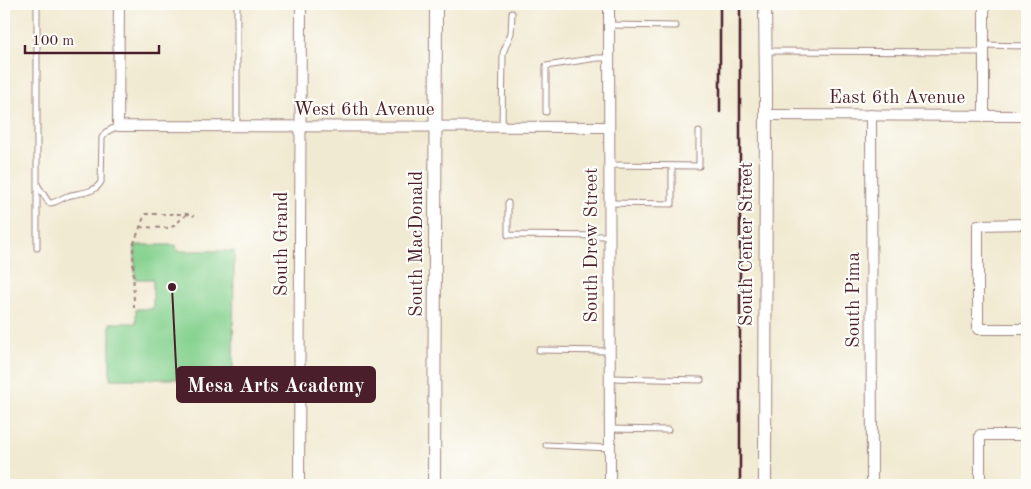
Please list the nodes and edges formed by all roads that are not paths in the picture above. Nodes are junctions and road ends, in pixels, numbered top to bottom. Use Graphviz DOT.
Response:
graph roads {
  1 [pos="37,4"];
  2 [pos="118,4"];
  3 [pos="237,4"];
  4 [pos="301,4"];
  5 [pos="436,4"];
  6 [pos="609,4"];
  7 [pos="765,4"];
  8 [pos="984,4"];
  9 [pos="512,13"];
  10 [pos="609,25"];
  11 [pos="676,26"];
  12 [pos="1027,46"];
  13 [pos="984,49"];
  14 [pos="766,51"];
  15 [pos="609,58"];
  16 [pos="546,112"];
  17 [pos="766,115"];
  18 [pos="871,115"];
  19 [pos="984,116"];
  20 [pos="1027,116"];
  21 [pos="118,126"];
  22 [pos="237,127"];
  23 [pos="609,127"];
  24 [pos="299,128"];
  25 [pos="436,128"];
  26 [pos="502,128"];
  27 [pos="699,132"];
  28 [pos="609,165"];
  29 [pos="672,166"];
  30 [pos="37,183"];
  31 [pos="508,203"];
  32 [pos="609,203"];
  33 [pos="1027,224"];
  34 [pos="609,236"];
  35 [pos="37,248"];
  36 [pos="1027,329"];
  37 [pos="539,350"];
  38 [pos="609,351"];
  39 [pos="610,378"];
  40 [pos="701,380"];
  41 [pos="610,429"];
  42 [pos="668,430"];
  43 [pos="1027,435"];
  44 [pos="546,445"];
  45 [pos="610,448"];
  46 [pos="299,485"];
  47 [pos="434,485"];
  48 [pos="610,485"];
  49 [pos="765,485"];
  50 [pos="872,485"];
  51 [pos="980,485"];
  1 -- 30 [label="lane"];
  2 -- 21 [label="street"];
  3 -- 22 [label="lane"];
  4 -- 24 [label="street, South Grand"];
  5 -- 25 [label="street, South MacDonald"];
  6 -- 10 [label="street, South Drew Street"];
  7 -- 14 [label="street, South Center Street"];
  8 -- 13 [label="street"];
  9 -- 26 [label="lane"];
  10 -- 11 [label="lane"];
  10 -- 15 [label="street, South Drew Street"];
  12 -- 13 [label="lane"];
  13 -- 14 [label="lane"];
  13 -- 19 [label="street"];
  14 -- 17 [label="street, South Center Street"];
  15 -- 16 [label="lane"];
  15 -- 23 [label="street, South Drew Street"];
  17 -- 18 [label="street, East 6th Avenue"];
  17 -- 49 [label="street, South Center Street"];
  18 -- 19 [label="street, East 6th Avenue"];
  18 -- 50 [label="street, South Pima"];
  19 -- 20 [label="street, East 6th Avenue"];
  21 -- 22 [label="street, West 6th Avenue"];
  21 -- 30 [label="lane"];
  22 -- 24 [label="street, West 6th Avenue"];
  23 -- 26 [label="street, West 6th Avenue"];
  23 -- 28 [label="street, South Drew Street"];
  24 -- 25 [label="street, West 6th Avenue"];
  24 -- 46 [label="street, South Grand"];
  25 -- 26 [label="street, West 6th Avenue"];
  25 -- 47 [label="street, South MacDonald"];
  27 -- 29 [label="lane"];
  28 -- 29 [label="lane"];
  28 -- 32 [label="street, South Drew Street"];
  29 -- 32 [label="lane"];
  30 -- 35 [label="lane"];
  31 -- 34 [label="lane"];
  32 -- 34 [label="street, South Drew Street"];
  33 -- 36 [label="street"];
  34 -- 38 [label="street, South Drew Street"];
  37 -- 38 [label="lane"];
  38 -- 39 [label="street, South Drew Street"];
  39 -- 40 [label="lane"];
  39 -- 41 [label="street, South Drew Street"];
  41 -- 42 [label="lane"];
  41 -- 45 [label="street, South Drew Street"];
  43 -- 51 [label="street"];
  44 -- 45 [label="lane"];
  45 -- 48 [label="street, South Drew Street"];
}
